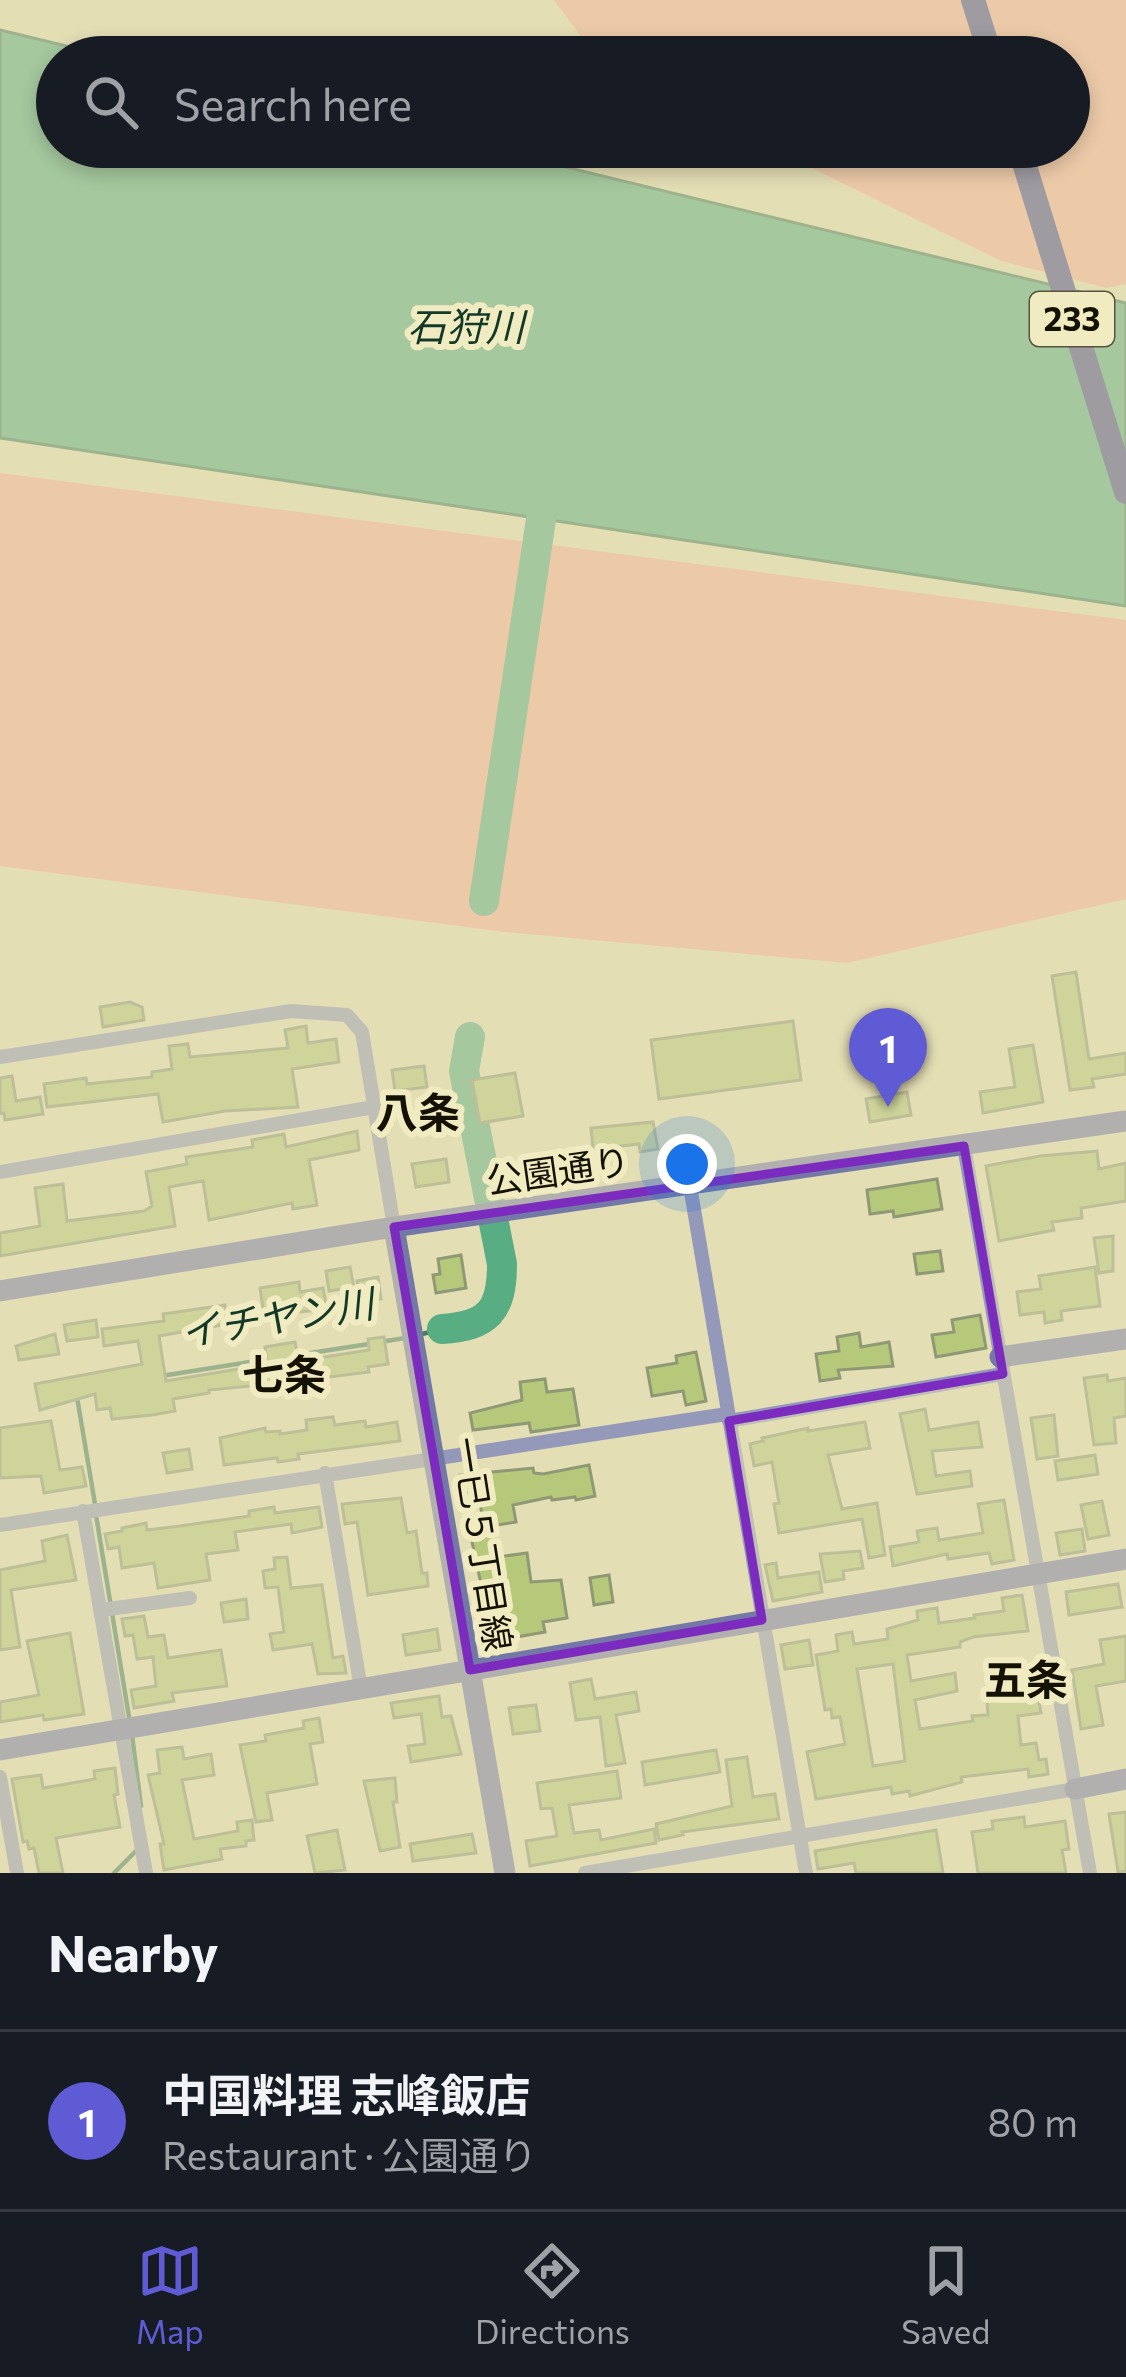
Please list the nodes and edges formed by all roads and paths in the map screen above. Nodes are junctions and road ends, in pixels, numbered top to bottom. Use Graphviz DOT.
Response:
graph roads {
  1 [pos="973,0"];
  2 [pos="984,36"];
  3 [pos="1026,168"];
  4 [pos="1126,492"];
  5 [pos="0,1058"];
  6 [pos="374,1107"];
  7 [pos="1126,1121"];
  8 [pos="964,1146"];
  9 [pos="0,1172"];
  10 [pos="689,1186"];
  11 [pos="394,1227"];
  12 [pos="0,1291"];
  13 [pos="1126,1339"];
  14 [pos="1001,1365"];
  15 [pos="728,1417"];
  16 [pos="435,1460"];
  17 [pos="325,1473"];
  18 [pos="83,1511"];
  19 [pos="0,1525"];
  20 [pos="1126,1559"];
  21 [pos="1037,1575"];
  22 [pos="190,1598"];
  23 [pos="101,1610"];
  24 [pos="762,1620"];
  25 [pos="470,1670"];
  26 [pos="361,1689"];
  27 [pos="121,1730"];
  28 [pos="0,1750"];
  29 [pos="0,1777"];
  30 [pos="1126,1779"];
  31 [pos="1075,1789"];
  32 [pos="800,1834"];
  33 [pos="17,1873"];
  34 [pos="146,1873"];
  35 [pos="505,1873"];
  36 [pos="585,1873"];
  37 [pos="806,1873"];
  38 [pos="1090,1873"];
  1 -- 2 [label="highway"];
  3 -- 4 [label="highway, 233"];
  5 -- 6 [label="street"];
  6 -- 9 [label="street"];
  6 -- 11 [label="street"];
  7 -- 8 [label="street, 公園通り"];
  8 -- 10 [label="street, 公園通り"];
  8 -- 14 [label="street"];
  10 -- 11 [label="street, 公園通り"];
  10 -- 15 [label="street"];
  11 -- 12 [label="street, 公園通り"];
  11 -- 16 [label="street, 一已５丁目線"];
  13 -- 14 [label="street"];
  14 -- 15 [label="street"];
  14 -- 21 [label="street"];
  15 -- 16 [label="street"];
  15 -- 24 [label="street"];
  16 -- 17 [label="street"];
  16 -- 25 [label="street, 一已５丁目線"];
  17 -- 18 [label="street"];
  17 -- 26 [label="street"];
  18 -- 19 [label="street"];
  18 -- 23 [label="street"];
  20 -- 21 [label="street"];
  21 -- 24 [label="street"];
  21 -- 31 [label="street"];
  22 -- 23 [label="street"];
  23 -- 27 [label="street"];
  24 -- 25 [label="street"];
  24 -- 32 [label="street"];
  25 -- 26 [label="street"];
  25 -- 35 [label="street, 一已５丁目線"];
  26 -- 27 [label="street"];
  27 -- 28 [label="street"];
  27 -- 34 [label="street"];
  29 -- 33 [label="street"];
  30 -- 31 [label="street"];
  31 -- 32 [label="street"];
  31 -- 38 [label="street"];
  32 -- 36 [label="street"];
  32 -- 37 [label="street"];
}
